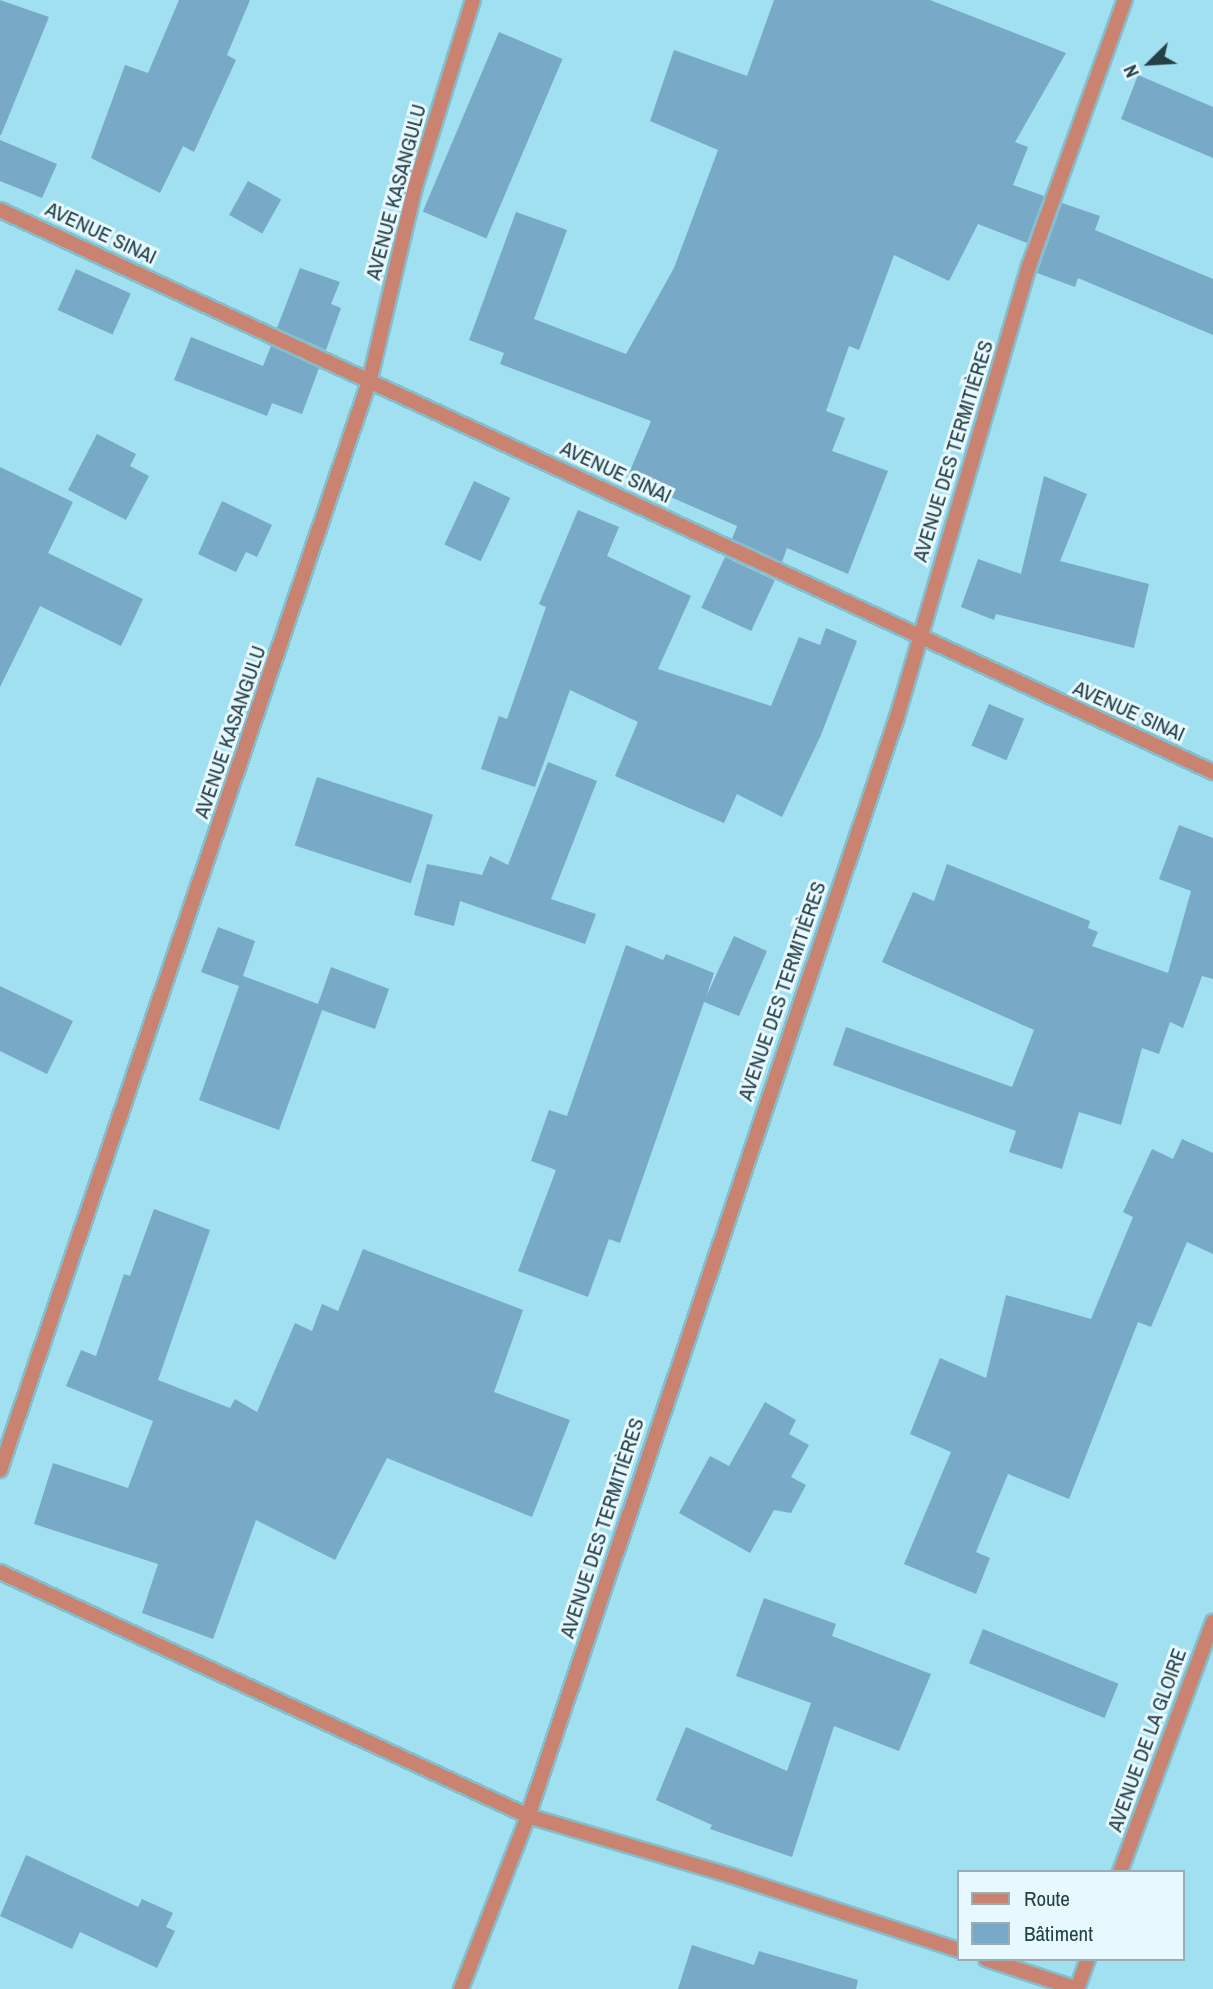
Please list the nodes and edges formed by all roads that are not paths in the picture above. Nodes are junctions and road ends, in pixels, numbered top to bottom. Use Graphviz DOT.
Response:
graph roads {
  1 [pos="473,0"];
  2 [pos="1125,0"];
  3 [pos="0,210"];
  4 [pos="370,379"];
  5 [pos="918,639"];
  6 [pos="1213,772"];
  7 [pos="0,1470"];
  8 [pos="0,1572"];
  9 [pos="1213,1622"];
  10 [pos="528,1816"];
  11 [pos="1121,1870"];
  12 [pos="958,1951"];
  13 [pos="992,1961"];
  14 [pos="1087,1961"];
  15 [pos="461,1989"];
  16 [pos="1077,1989"];
  1 -- 4 [label="street, AVENUE KASANGULU"];
  2 -- 5 [label="street, AVENUE DES TERMITIÈRES"];
  3 -- 4 [label="street, AVENUE SINAI"];
  4 -- 5 [label="street, AVENUE SINAI"];
  4 -- 7 [label="street, AVENUE KASANGULU"];
  5 -- 6 [label="street, AVENUE SINAI"];
  5 -- 10 [label="street, AVENUE DES TERMITIÈRES"];
  8 -- 10 [label="street"];
  9 -- 11 [label="street, AVENUE DE LA GLOIRE"];
  10 -- 12 [label="street"];
  10 -- 15 [label="street, AVENUE DES TERMITIÈRES"];
  13 -- 16 [label="street"];
  14 -- 16 [label="street"];
}
